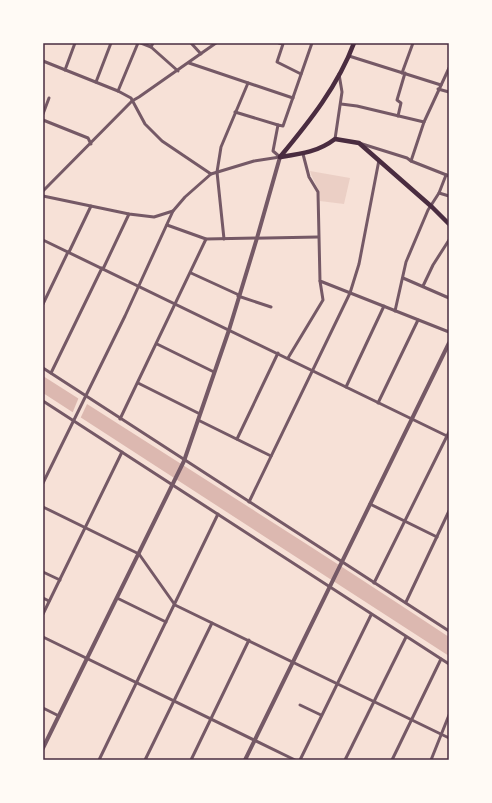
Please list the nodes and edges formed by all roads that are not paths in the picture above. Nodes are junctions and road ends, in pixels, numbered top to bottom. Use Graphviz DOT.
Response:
graph roads {
  1 [pos="75,43"];
  2 [pos="111,43"];
  3 [pos="138,43"];
  4 [pos="141,43"];
  5 [pos="153,43"];
  6 [pos="191,43"];
  7 [pos="216,43"];
  8 [pos="279,43"];
  9 [pos="312,43"];
  10 [pos="354,43"];
  11 [pos="413,43"];
  12 [pos="152,47"];
  13 [pos="201,54"];
  14 [pos="349,56"];
  15 [pos="43,61"];
  16 [pos="189,63"];
  17 [pos="449,68"];
  18 [pos="65,70"];
  19 [pos="178,71"];
  20 [pos="404,73"];
  21 [pos="301,74"];
  22 [pos="339,74"];
  23 [pos="96,82"];
  24 [pos="248,83"];
  25 [pos="440,84"];
  26 [pos="438,90"];
  27 [pos="118,91"];
  28 [pos="449,92"];
  29 [pos="49,98"];
  30 [pos="293,98"];
  31 [pos="132,101"];
  32 [pos="340,104"];
  33 [pos="235,112"];
  34 [pos="43,114"];
  35 [pos="398,116"];
  36 [pos="43,120"];
  37 [pos="424,122"];
  38 [pos="278,125"];
  39 [pos="335,139"];
  40 [pos="359,143"];
  41 [pos="91,144"];
  42 [pos="303,154"];
  43 [pos="280,157"];
  44 [pos="379,160"];
  45 [pos="411,161"];
  46 [pos="217,172"];
  47 [pos="211,174"];
  48 [pos="447,175"];
  49 [pos="43,190"];
  50 [pos="440,192"];
  51 [pos="43,196"];
  52 [pos="449,196"];
  53 [pos="91,206"];
  54 [pos="432,207"];
  55 [pos="173,212"];
  56 [pos="129,214"];
  57 [pos="449,224"];
  58 [pos="167,225"];
  59 [pos="318,237"];
  60 [pos="257,238"];
  61 [pos="206,239"];
  62 [pos="224,239"];
  63 [pos="43,240"];
  64 [pos="449,240"];
  65 [pos="68,252"];
  66 [pos="103,268"];
  67 [pos="191,273"];
  68 [pos="403,278"];
  69 [pos="320,281"];
  70 [pos="139,286"];
  71 [pos="423,286"];
  72 [pos="350,293"];
  73 [pos="239,296"];
  74 [pos="449,298"];
  75 [pos="43,304"];
  76 [pos="177,304"];
  77 [pos="384,306"];
  78 [pos="271,307"];
  79 [pos="395,311"];
  80 [pos="418,320"];
  81 [pos="229,330"];
  82 [pos="449,332"];
  83 [pos="449,343"];
  84 [pos="157,344"];
  85 [pos="278,353"];
  86 [pos="288,358"];
  87 [pos="43,368"];
  88 [pos="312,371"];
  89 [pos="214,372"];
  90 [pos="51,373"];
  91 [pos="138,383"];
  92 [pos="346,387"];
  93 [pos="85,396"];
  94 [pos="43,401"];
  95 [pos="378,402"];
  96 [pos="200,414"];
  97 [pos="411,418"];
  98 [pos="75,419"];
  99 [pos="120,419"];
  100 [pos="198,420"];
  101 [pos="449,432"];
  102 [pos="448,437"];
  103 [pos="237,439"];
  104 [pos="122,452"];
  105 [pos="271,456"];
  106 [pos="184,461"];
  107 [pos="43,482"];
  108 [pos="172,485"];
  109 [pos="249,502"];
  110 [pos="370,504"];
  111 [pos="43,507"];
  112 [pos="449,511"];
  113 [pos="218,514"];
  114 [pos="405,521"];
  115 [pos="85,528"];
  116 [pos="437,537"];
  117 [pos="139,554"];
  118 [pos="342,562"];
  119 [pos="43,572"];
  120 [pos="60,580"];
  121 [pos="374,583"];
  122 [pos="330,587"];
  123 [pos="43,598"];
  124 [pos="117,598"];
  125 [pos="49,601"];
  126 [pos="406,602"];
  127 [pos="175,604"];
  128 [pos="43,614"];
  129 [pos="371,615"];
  130 [pos="166,622"];
  131 [pos="212,623"];
  132 [pos="449,631"];
  133 [pos="43,637"];
  134 [pos="406,637"];
  135 [pos="249,640"];
  136 [pos="86,659"];
  137 [pos="441,659"];
  138 [pos="293,662"];
  139 [pos="449,664"];
  140 [pos="137,683"];
  141 [pos="337,683"];
  142 [pos="173,701"];
  143 [pos="374,702"];
  144 [pos="300,705"];
  145 [pos="43,708"];
  146 [pos="321,715"];
  147 [pos="449,715"];
  148 [pos="59,716"];
  149 [pos="211,719"];
  150 [pos="411,720"];
  151 [pos="441,734"];
  152 [pos="449,738"];
  153 [pos="255,740"];
  154 [pos="43,748"];
  155 [pos="99,760"];
  156 [pos="145,760"];
  157 [pos="191,760"];
  158 [pos="245,760"];
  159 [pos="295,760"];
  160 [pos="300,760"];
  161 [pos="345,760"];
  162 [pos="392,760"];
  163 [pos="431,760"];
  1 -- 18 [label="street"];
  2 -- 23 [label="street"];
  3 -- 27 [label="street"];
  4 -- 12 [label="street"];
  5 -- 12 [label="street"];
  6 -- 13 [label="street"];
  7 -- 13 [label="street"];
  8 -- 21 [label="street"];
  9 -- 21 [label="street"];
  10 -- 14 [label="main road"];
  11 -- 20 [label="street"];
  12 -- 19 [label="street"];
  13 -- 16 [label="street"];
  14 -- 20 [label="street"];
  14 -- 22 [label="main road"];
  15 -- 18 [label="street"];
  16 -- 19 [label="street"];
  16 -- 24 [label="street"];
  17 -- 25 [label="street"];
  18 -- 23 [label="street"];
  19 -- 31 [label="street"];
  20 -- 25 [label="street"];
  20 -- 35 [label="street"];
  21 -- 30 [label="street"];
  22 -- 32 [label="street"];
  22 -- 43 [label="main road"];
  23 -- 27 [label="street"];
  24 -- 30 [label="street"];
  24 -- 33 [label="street"];
  25 -- 26 [label="street"];
  26 -- 28 [label="street"];
  26 -- 37 [label="street"];
  27 -- 31 [label="street"];
  29 -- 34 [label="street"];
  30 -- 38 [label="street"];
  31 -- 41 [label="street"];
  31 -- 47 [label="street"];
  32 -- 35 [label="street"];
  32 -- 39 [label="street"];
  33 -- 38 [label="street"];
  33 -- 46 [label="street"];
  35 -- 37 [label="street"];
  36 -- 41 [label="street"];
  37 -- 45 [label="street"];
  38 -- 43 [label="street"];
  39 -- 40 [label="main road"];
  39 -- 42 [label="main road"];
  40 -- 44 [label="main road"];
  40 -- 45 [label="street"];
  41 -- 49 [label="street"];
  42 -- 43 [label="main road"];
  42 -- 59 [label="street"];
  43 -- 46 [label="street"];
  43 -- 60 [label="street"];
  44 -- 54 [label="main road"];
  44 -- 72 [label="street"];
  45 -- 48 [label="street"];
  46 -- 47 [label="street"];
  46 -- 62 [label="street"];
  47 -- 55 [label="street"];
  48 -- 50 [label="street"];
  50 -- 52 [label="street"];
  50 -- 54 [label="street"];
  51 -- 53 [label="street"];
  53 -- 56 [label="street"];
  53 -- 65 [label="street"];
  54 -- 57 [label="main road"];
  54 -- 68 [label="street"];
  55 -- 56 [label="street"];
  55 -- 58 [label="street"];
  56 -- 66 [label="street"];
  58 -- 61 [label="street"];
  58 -- 70 [label="street"];
  59 -- 60 [label="street"];
  59 -- 69 [label="street"];
  60 -- 62 [label="street"];
  60 -- 73 [label="street"];
  61 -- 62 [label="street"];
  61 -- 67 [label="street"];
  63 -- 65 [label="street"];
  64 -- 71 [label="street"];
  65 -- 66 [label="street"];
  65 -- 75 [label="street"];
  66 -- 70 [label="street"];
  66 -- 90 [label="street"];
  67 -- 73 [label="street"];
  67 -- 76 [label="street"];
  68 -- 71 [label="street"];
  68 -- 79 [label="street"];
  69 -- 72 [label="street"];
  69 -- 86 [label="street"];
  70 -- 76 [label="street"];
  70 -- 93 [label="street"];
  71 -- 74 [label="street"];
  72 -- 77 [label="street"];
  72 -- 88 [label="street"];
  73 -- 78 [label="street"];
  73 -- 81 [label="street"];
  76 -- 81 [label="street"];
  76 -- 84 [label="street"];
  77 -- 79 [label="street"];
  77 -- 92 [label="street"];
  79 -- 80 [label="street"];
  80 -- 82 [label="street"];
  80 -- 95 [label="street"];
  81 -- 85 [label="street"];
  81 -- 89 [label="street"];
  83 -- 97 [label="street"];
  84 -- 89 [label="street"];
  84 -- 91 [label="street"];
  85 -- 86 [label="street"];
  85 -- 103 [label="street"];
  86 -- 88 [label="street"];
  87 -- 90 [label="street"];
  88 -- 92 [label="street"];
  88 -- 105 [label="street"];
  89 -- 96 [label="street"];
  90 -- 93 [label="street"];
  91 -- 96 [label="street"];
  91 -- 99 [label="street"];
  92 -- 95 [label="street"];
  93 -- 98 [label="street"];
  93 -- 99 [label="street"];
  94 -- 98 [label="street"];
  95 -- 97 [label="street"];
  96 -- 100 [label="street"];
  97 -- 102 [label="street"];
  97 -- 110 [label="street"];
  98 -- 104 [label="street"];
  98 -- 107 [label="street"];
  99 -- 106 [label="street"];
  100 -- 103 [label="street"];
  100 -- 106 [label="street"];
  101 -- 102 [label="street"];
  102 -- 114 [label="street"];
  103 -- 105 [label="street"];
  104 -- 108 [label="street"];
  104 -- 115 [label="street"];
  105 -- 109 [label="street"];
  106 -- 108 [label="street"];
  106 -- 109 [label="street"];
  108 -- 113 [label="street"];
  108 -- 117 [label="street"];
  109 -- 118 [label="street"];
  110 -- 114 [label="street"];
  110 -- 118 [label="street"];
  111 -- 115 [label="street"];
  112 -- 116 [label="street"];
  113 -- 122 [label="street"];
  113 -- 127 [label="street"];
  114 -- 116 [label="street"];
  114 -- 121 [label="street"];
  115 -- 117 [label="street"];
  115 -- 120 [label="street"];
  116 -- 126 [label="street"];
  117 -- 124 [label="street"];
  117 -- 127 [label="street"];
  118 -- 121 [label="street"];
  118 -- 122 [label="street"];
  119 -- 120 [label="street"];
  120 -- 125 [label="street"];
  121 -- 126 [label="street"];
  122 -- 129 [label="street"];
  122 -- 138 [label="street"];
  123 -- 125 [label="street"];
  124 -- 130 [label="street"];
  124 -- 136 [label="street"];
  125 -- 128 [label="street"];
  126 -- 132 [label="street"];
  127 -- 130 [label="street"];
  127 -- 131 [label="street"];
  129 -- 134 [label="street"];
  129 -- 141 [label="street"];
  130 -- 140 [label="street"];
  131 -- 135 [label="street"];
  131 -- 142 [label="street"];
  133 -- 136 [label="street"];
  134 -- 137 [label="street"];
  134 -- 143 [label="street"];
  135 -- 138 [label="street"];
  135 -- 149 [label="street"];
  136 -- 140 [label="street"];
  136 -- 148 [label="street"];
  137 -- 139 [label="street"];
  137 -- 150 [label="street"];
  138 -- 141 [label="street"];
  138 -- 153 [label="street"];
  140 -- 142 [label="street"];
  140 -- 155 [label="street"];
  141 -- 143 [label="street"];
  141 -- 146 [label="street"];
  142 -- 149 [label="street"];
  142 -- 156 [label="street"];
  143 -- 150 [label="street"];
  143 -- 161 [label="street"];
  144 -- 146 [label="street"];
  145 -- 148 [label="street"];
  146 -- 160 [label="street"];
  147 -- 151 [label="street"];
  148 -- 154 [label="street"];
  149 -- 153 [label="street"];
  149 -- 157 [label="street"];
  150 -- 151 [label="street"];
  150 -- 162 [label="street"];
  151 -- 152 [label="street"];
  151 -- 163 [label="street"];
  153 -- 158 [label="street"];
  153 -- 159 [label="street"];
}
